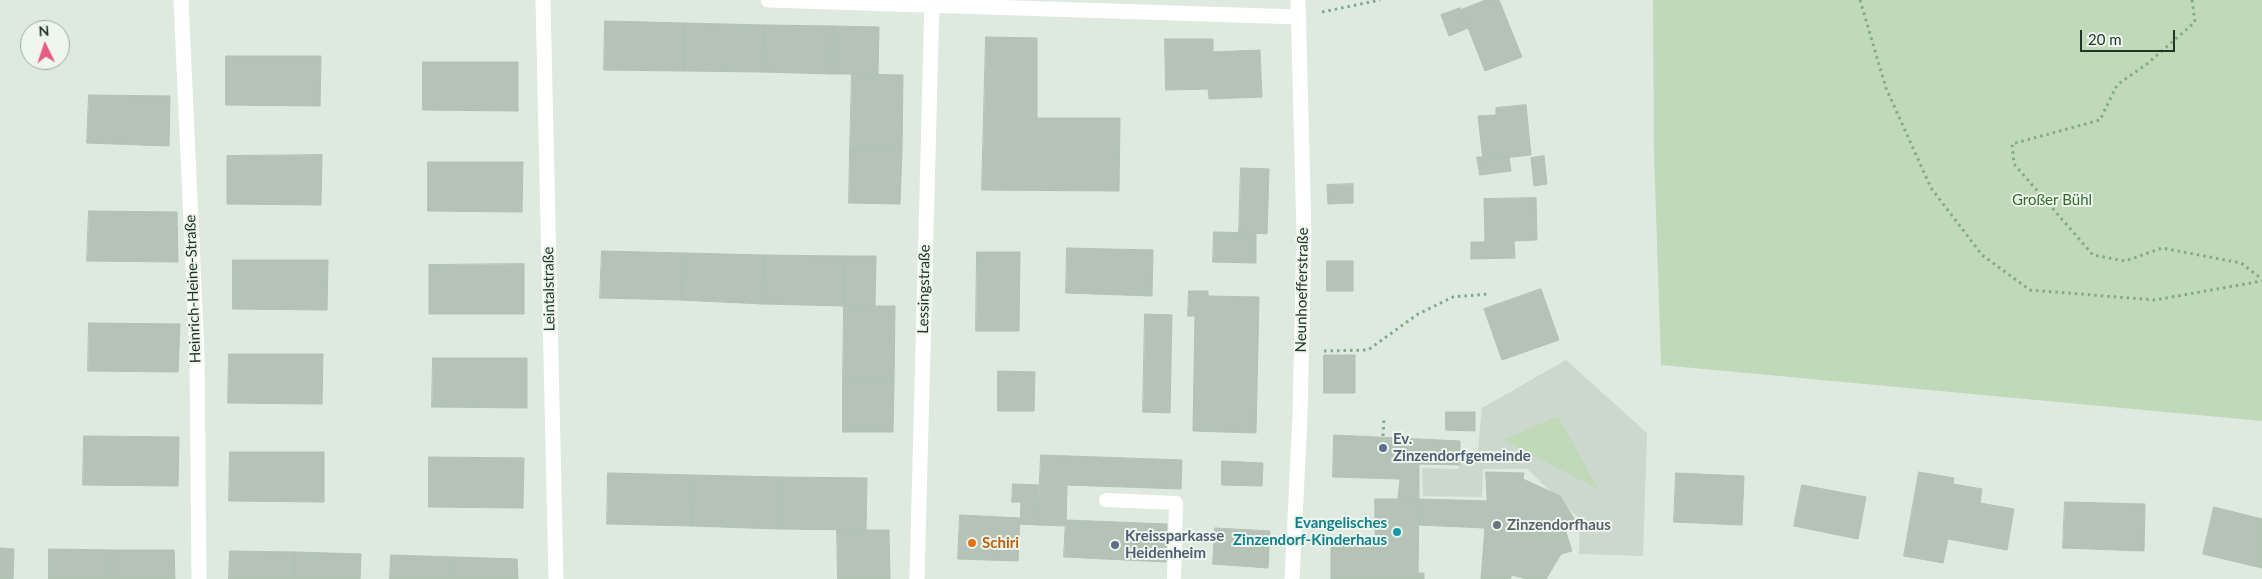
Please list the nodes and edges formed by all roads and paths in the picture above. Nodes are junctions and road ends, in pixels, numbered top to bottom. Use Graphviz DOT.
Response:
graph roads {
  1 [pos="181,0"];
  2 [pos="543,0"];
  3 [pos="768,0"];
  4 [pos="1298,0"];
  5 [pos="1380,0"];
  6 [pos="1860,0"];
  7 [pos="2192,0"];
  8 [pos="932,3"];
  9 [pos="1299,17"];
  10 [pos="2262,280"];
  11 [pos="1488,294"];
  12 [pos="1301,351"];
  13 [pos="1384,419"];
  14 [pos="1383,436"];
  15 [pos="1106,500"];
  16 [pos="198,579"];
  17 [pos="556,579"];
  18 [pos="917,579"];
  19 [pos="1174,579"];
  20 [pos="1292,579"];
  1 -- 16 [label="street, Heinrich-Heine-Straße"];
  2 -- 17 [label="street, Leintalstraße"];
  3 -- 8 [label="street"];
  4 -- 9 [label="street, Neunhoefferstraße"];
  5 -- 9 [label="path"];
  6 -- 10 [label="path"];
  7 -- 10 [label="path"];
  8 -- 9 [label="street"];
  8 -- 18 [label="street, Lessingstraße"];
  9 -- 12 [label="street, Neunhoefferstraße"];
  11 -- 12 [label="path"];
  12 -- 20 [label="street, Neunhoefferstraße"];
  13 -- 14 [label="path"];
  15 -- 19 [label="lane"];
}
